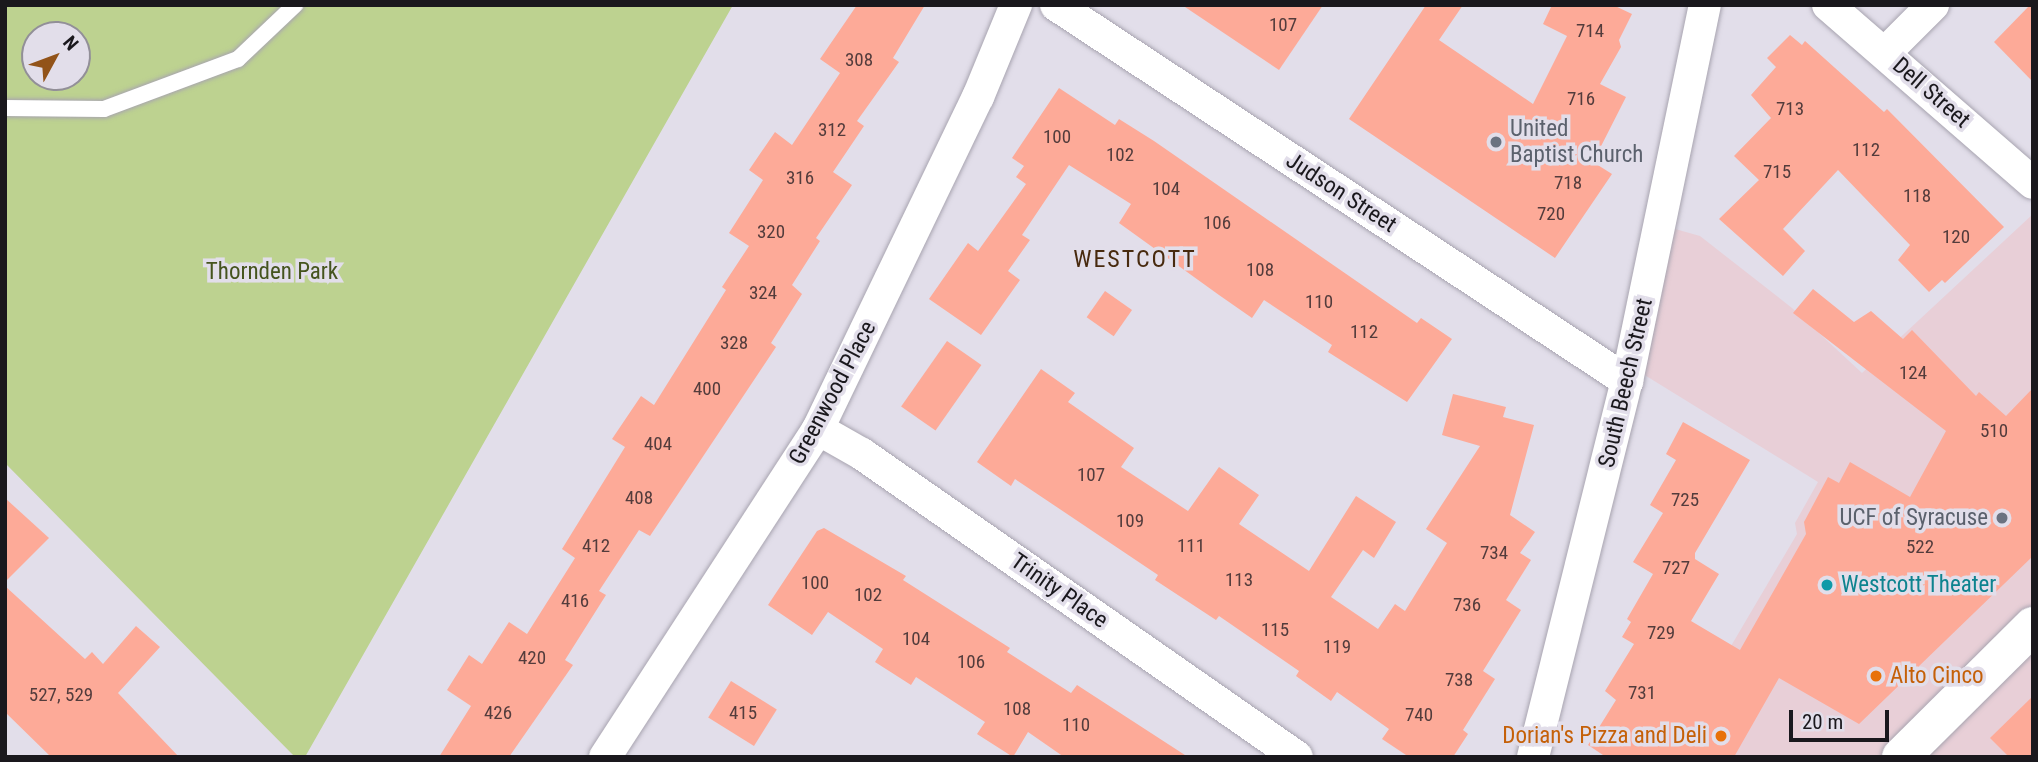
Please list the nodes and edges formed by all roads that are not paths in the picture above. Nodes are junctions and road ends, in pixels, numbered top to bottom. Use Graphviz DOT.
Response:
graph roads {
  1 [pos="295,5"];
  2 [pos="1016,5"];
  3 [pos="1056,5"];
  4 [pos="1705,5"];
  5 [pos="1828,5"];
  6 [pos="1933,5"];
  7 [pos="1885,53"];
  8 [pos="5,108"];
  9 [pos="2033,183"];
  10 [pos="1627,381"];
  11 [pos="818,429"];
  12 [pos="2033,626"];
  13 [pos="605,757"];
  14 [pos="1297,757"];
  15 [pos="1533,757"];
  16 [pos="1901,757"];
  1 -- 8 [label="lane"];
  2 -- 11 [label="street, Greenwood Place"];
  3 -- 10 [label="street, Judson Street"];
  4 -- 10 [label="street, South Beech Street"];
  5 -- 7 [label="street, Dell Street"];
  6 -- 7 [label="street"];
  7 -- 9 [label="street, Dell Street"];
  10 -- 15 [label="street, South Beech Street"];
  11 -- 13 [label="street, Greenwood Place"];
  11 -- 14 [label="street, Trinity Place"];
  12 -- 16 [label="street"];
}
